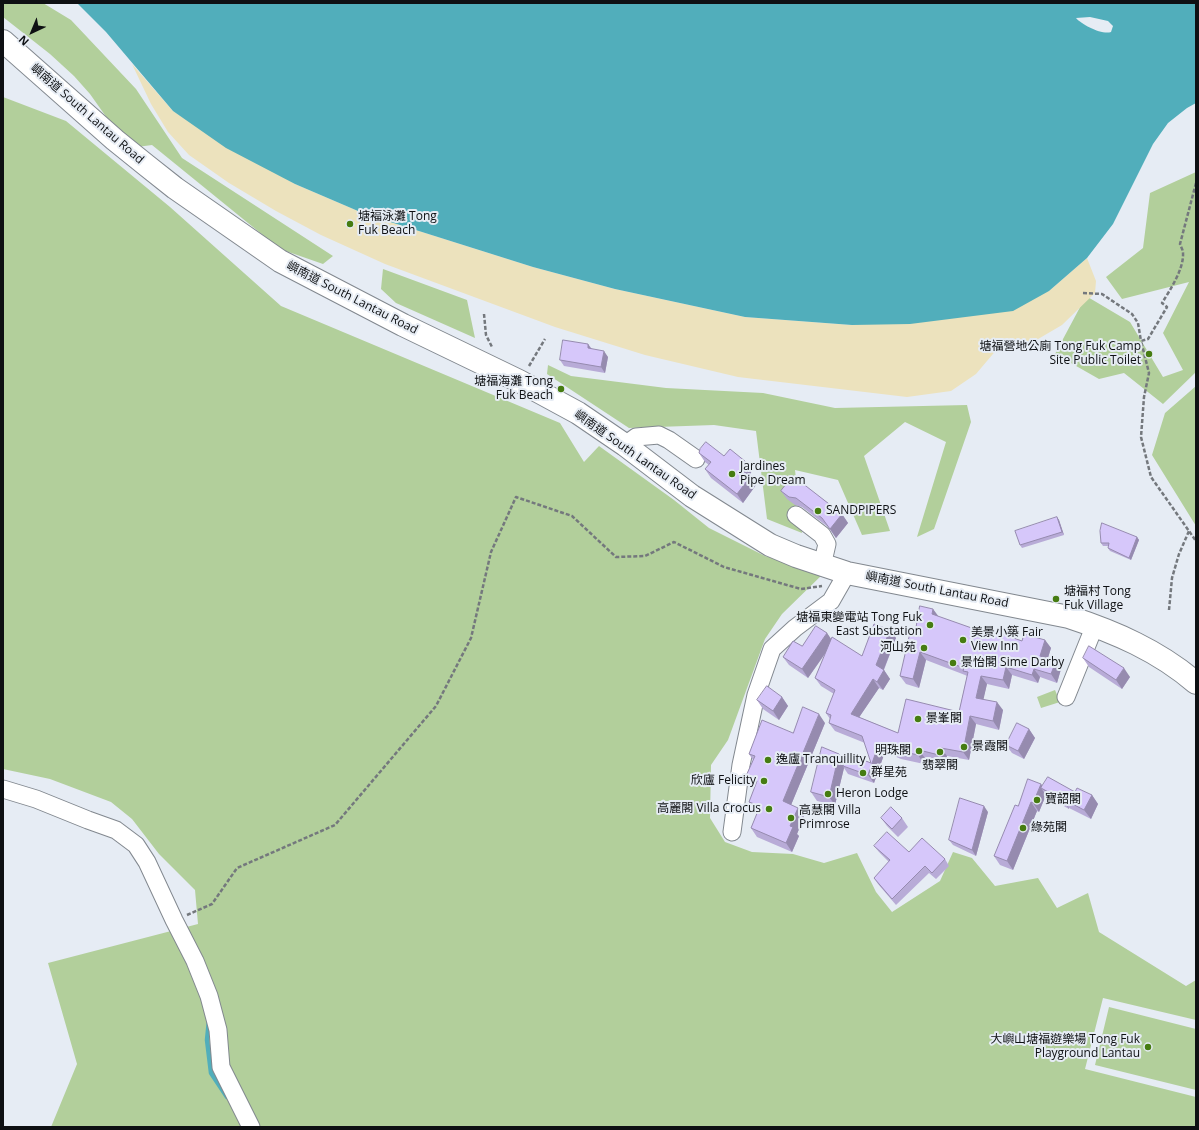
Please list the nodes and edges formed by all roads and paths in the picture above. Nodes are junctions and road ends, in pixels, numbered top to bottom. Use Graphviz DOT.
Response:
graph roads {
  1 [pos="3,41"];
  2 [pos="1196,183"];
  3 [pos="1083,292"];
  4 [pos="544,339"];
  5 [pos="1141,341"];
  6 [pos="528,367"];
  7 [pos="625,446"];
  8 [pos="696,459"];
  9 [pos="796,515"];
  10 [pos="1189,530"];
  11 [pos="1196,540"];
  12 [pos="822,566"];
  13 [pos="844,578"];
  14 [pos="1169,610"];
  15 [pos="1095,625"];
  16 [pos="1195,679"];
  17 [pos="1066,697"];
  18 [pos="3,789"];
  19 [pos="732,832"];
  20 [pos="174,920"];
  21 [pos="251,1127"];
  1 -- 7 [label="main road, 嶼南道 South Lantau Road"];
  2 -- 5 [label="path"];
  3 -- 5 [label="path"];
  4 -- 6 [label="path"];
  5 -- 10 [label="path"];
  7 -- 8 [label="street"];
  7 -- 12 [label="main road, 嶼南道 South Lantau Road"];
  9 -- 12 [label="street"];
  10 -- 11 [label="path"];
  10 -- 14 [label="path"];
  12 -- 13 [label="main road, 嶼南道 South Lantau Road"];
  13 -- 15 [label="main road, 嶼南道 South Lantau Road"];
  13 -- 19 [label="street"];
  13 -- 20 [label="path"];
  15 -- 16 [label="main road, 嶼南道 South Lantau Road"];
  15 -- 17 [label="street"];
  18 -- 20 [label="street"];
  20 -- 21 [label="street"];
}
